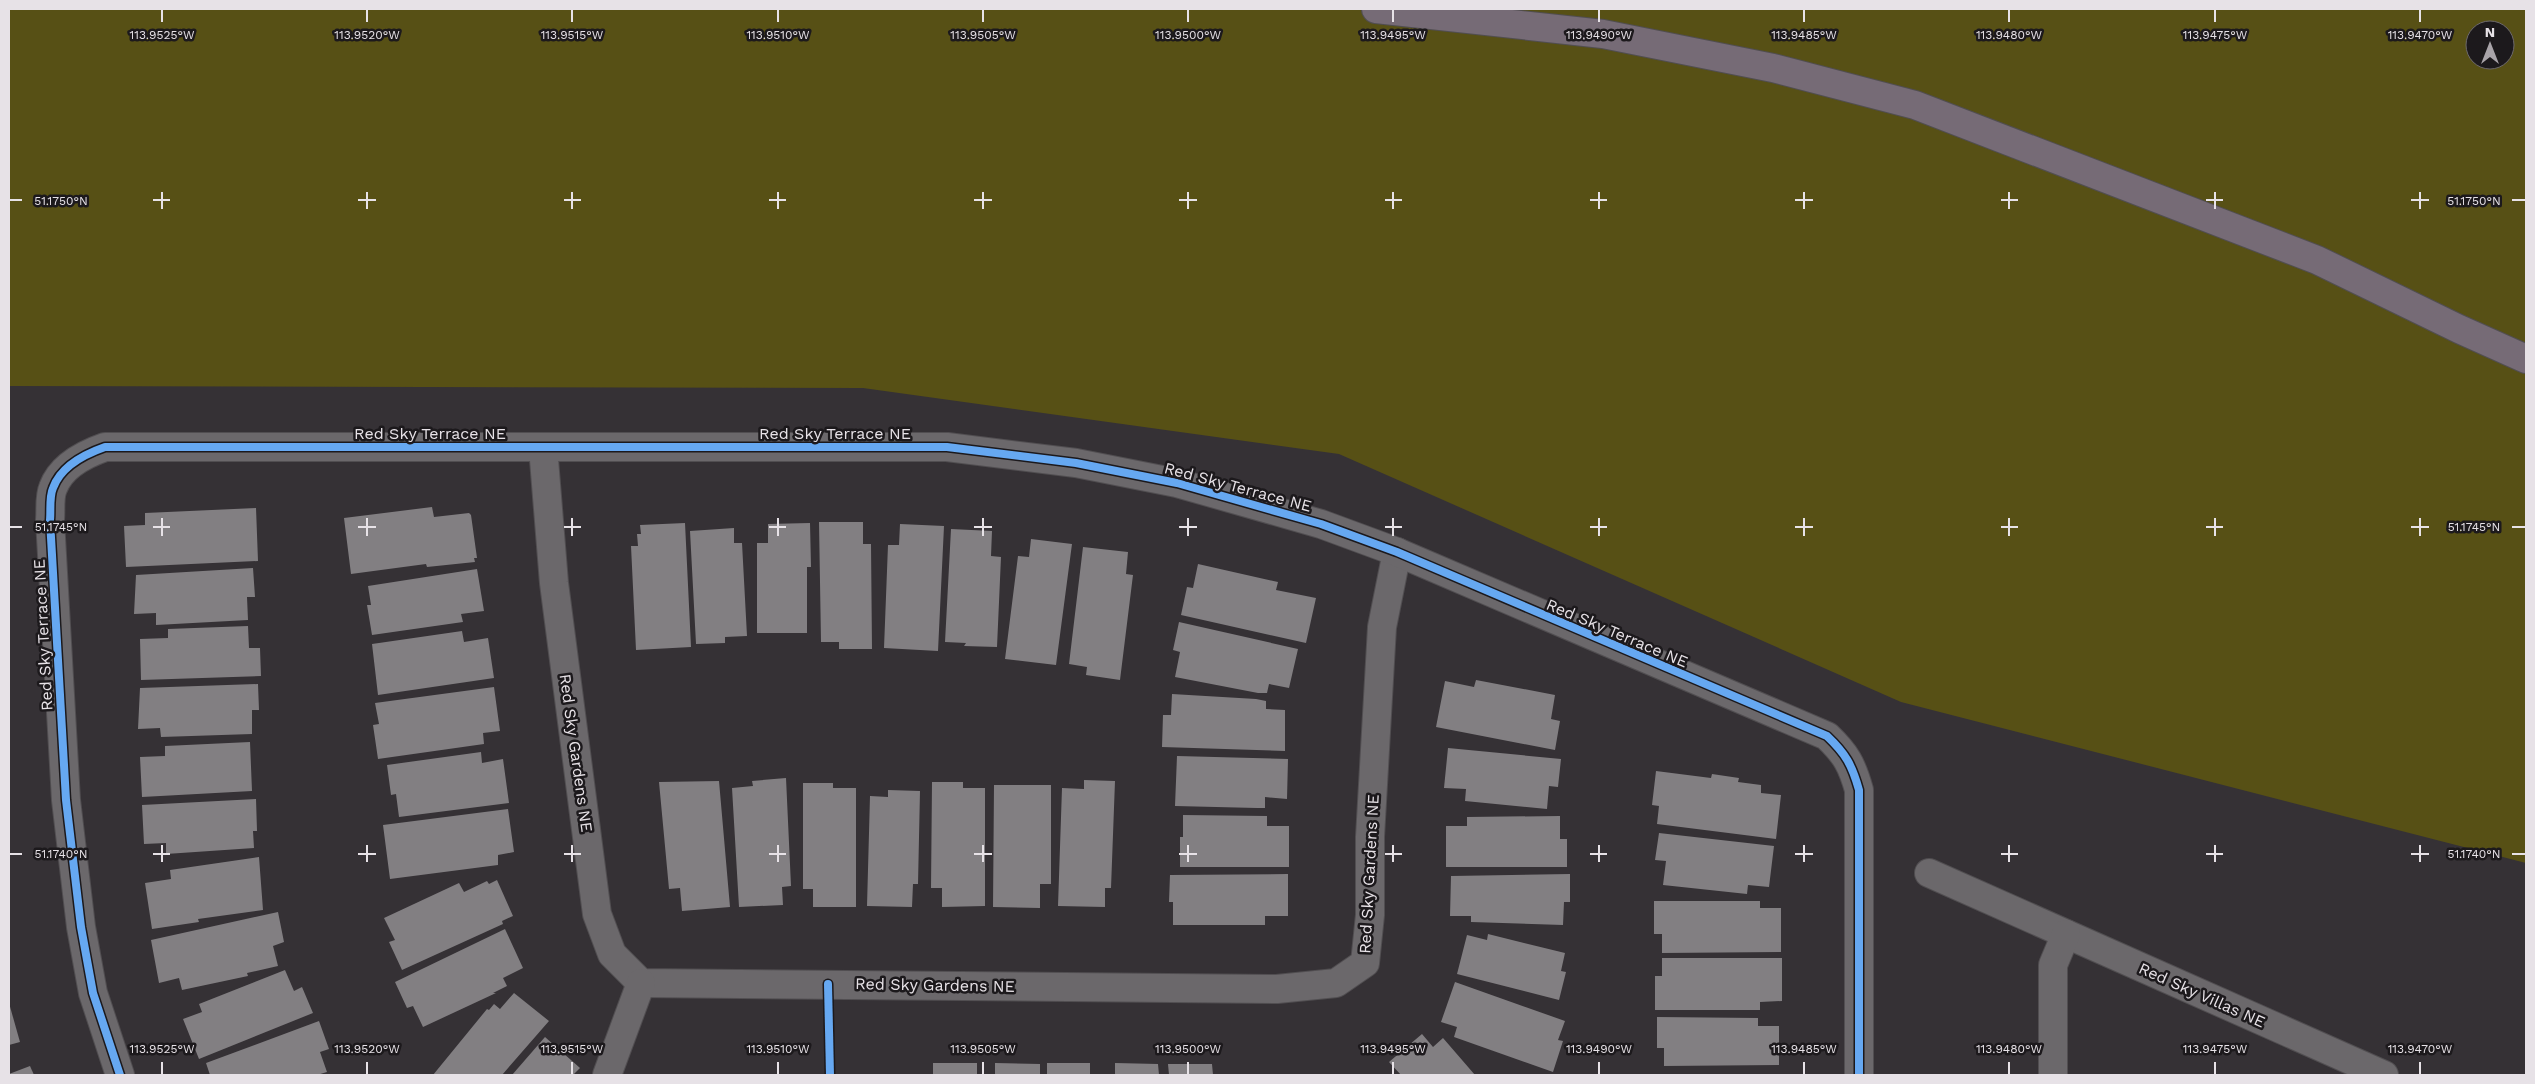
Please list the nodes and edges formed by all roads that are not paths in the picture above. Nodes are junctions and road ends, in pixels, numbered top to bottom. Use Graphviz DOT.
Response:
graph roads {
  1 [pos="1376,9"];
  2 [pos="2526,358"];
  3 [pos="543,447"];
  4 [pos="1397,552"];
  5 [pos="1929,873"];
  6 [pos="2066,934"];
  7 [pos="641,983"];
  8 [pos="2335,1065"];
  9 [pos="120,1075"];
  10 [pos="606,1075"];
  11 [pos="1859,1075"];
  12 [pos="2053,1075"];
  13 [pos="2384,1075"];
  1 -- 2 [label="highway"];
  3 -- 4 [label="street, Red Sky Terrace NE"];
  3 -- 7 [label="street, Red Sky Gardens NE"];
  3 -- 9 [label="street, Red Sky Terrace NE"];
  4 -- 7 [label="street, Red Sky Gardens NE"];
  4 -- 11 [label="street, Red Sky Terrace NE"];
  5 -- 6 [label="street, Red Sky Villas NE"];
  6 -- 8 [label="street, Red Sky Villas NE"];
  6 -- 12 [label="street"];
  7 -- 10 [label="street"];
  8 -- 13 [label="street, Red Sky Villas NE"];
}
